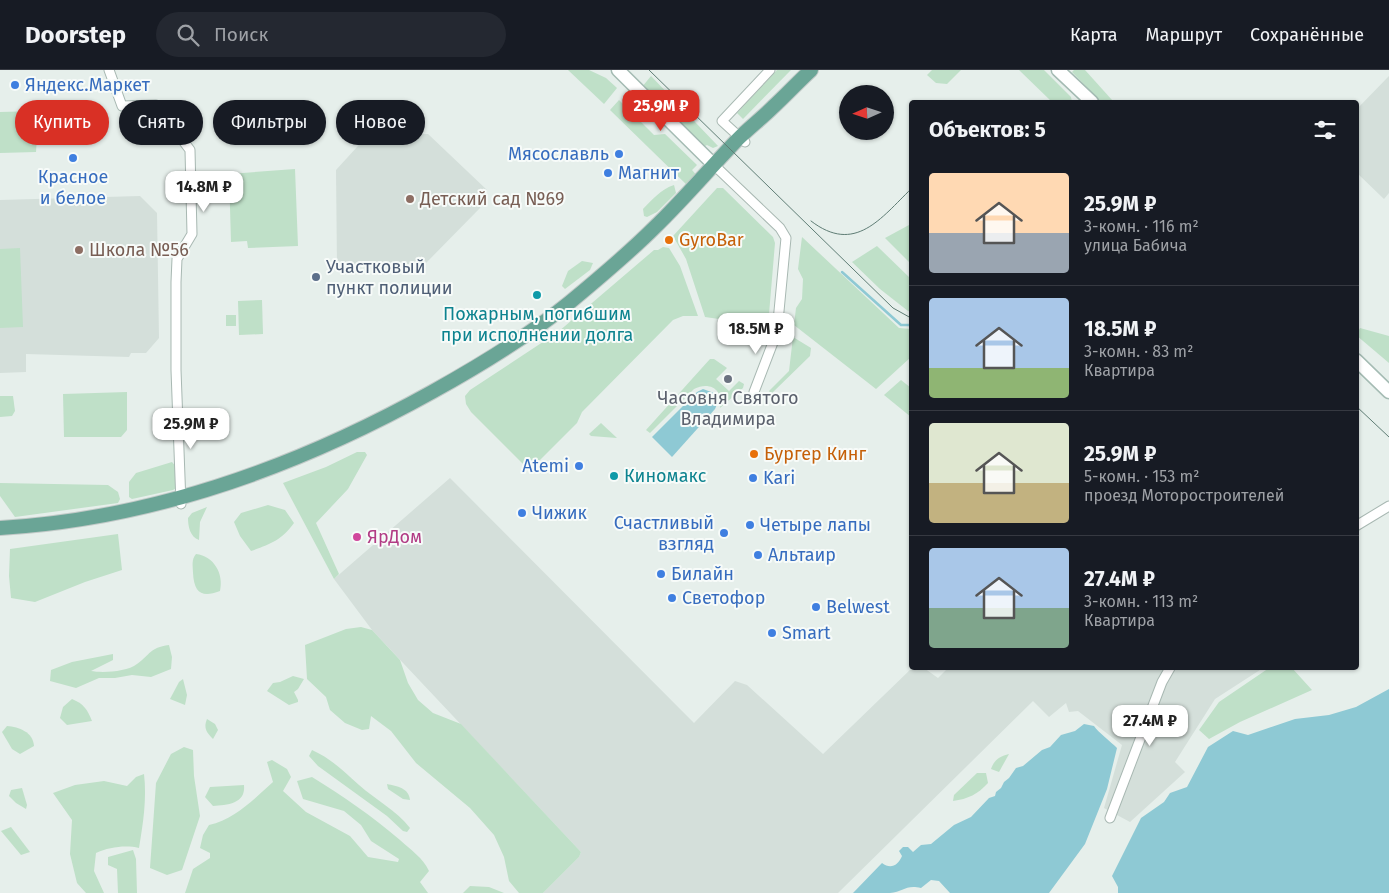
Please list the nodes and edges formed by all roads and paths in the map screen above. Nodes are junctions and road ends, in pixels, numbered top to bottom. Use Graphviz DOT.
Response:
graph roads {
  1 [pos="109,70"];
  2 [pos="618,70"];
  3 [pos="770,70"];
  4 [pos="811,70"];
  5 [pos="1058,70"];
  6 [pos="1090,100"];
  7 [pos="742,140"];
  8 [pos="717,168"];
  9 [pos="1359,363"];
  10 [pos="754,392"];
  11 [pos="1389,392"];
  12 [pos="180,501"];
  13 [pos="1389,506"];
  14 [pos="1359,524"];
  15 [pos="0,528"];
  16 [pos="0,534"];
  17 [pos="1169,670"];
  18 [pos="1110,818"];
  1 -- 12 [label="street"];
  2 -- 8 [label="street"];
  3 -- 7 [label="street"];
  4 -- 7 [label="main road"];
  5 -- 6 [label="street"];
  7 -- 8 [label="main road"];
  8 -- 10 [label="street"];
  8 -- 12 [label="main road"];
  9 -- 11 [label="street"];
  12 -- 15 [label="main road"];
  12 -- 16 [label="main road"];
  13 -- 14 [label="street"];
  17 -- 18 [label="street"];
}
